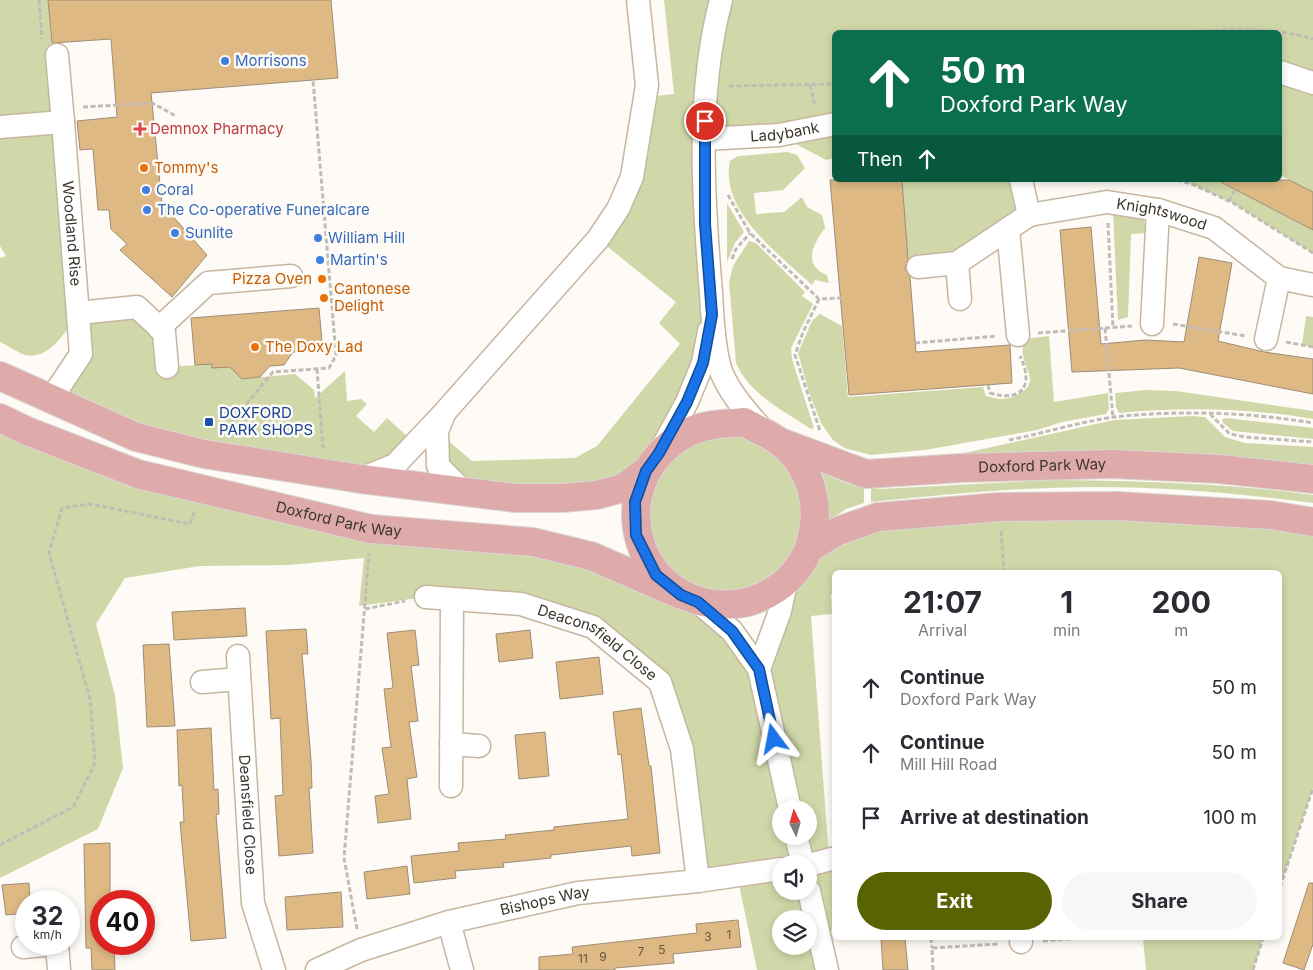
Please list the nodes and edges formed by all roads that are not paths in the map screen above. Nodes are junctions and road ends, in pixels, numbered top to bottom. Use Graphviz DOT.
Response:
graph roads {
  1 [pos="638,0"];
  2 [pos="721,0"];
  3 [pos="57,55"];
  4 [pos="1282,72"];
  5 [pos="1313,83"];
  6 [pos="63,122"];
  7 [pos="832,125"];
  8 [pos="0,127"];
  9 [pos="704,139"];
  10 [pos="1021,182"];
  11 [pos="1158,210"];
  12 [pos="1029,215"];
  13 [pos="1008,229"];
  14 [pos="957,263"];
  15 [pos="918,267"];
  16 [pos="290,276"];
  17 [pos="1279,278"];
  18 [pos="1313,284"];
  19 [pos="960,299"];
  20 [pos="78,313"];
  21 [pos="712,315"];
  22 [pos="1152,324"];
  23 [pos="159,328"];
  24 [pos="1018,335"];
  25 [pos="1266,339"];
  26 [pos="167,367"];
  27 [pos="0,376"];
  28 [pos="51,400"];
  29 [pos="444,413"];
  30 [pos="0,418"];
  31 [pos="772,438"];
  32 [pos="652,462"];
  33 [pos="1313,478"];
  34 [pos="361,479"];
  35 [pos="464,492"];
  36 [pos="1313,522"];
  37 [pos="811,547"];
  38 [pos="786,584"];
  39 [pos="426,597"];
  40 [pos="690,598"];
  41 [pos="452,599"];
  42 [pos="238,656"];
  43 [pos="759,669"];
  44 [pos="239,679"];
  45 [pos="202,682"];
  46 [pos="452,744"];
  47 [pos="479,746"];
  48 [pos="451,786"];
  49 [pos="788,800"];
  50 [pos="832,859"];
  51 [pos="817,862"];
  52 [pos="772,870"];
  53 [pos="698,880"];
  54 [pos="811,900"];
  55 [pos="449,922"];
  56 [pos="57,955"];
  57 [pos="59,970"];
  58 [pos="274,970"];
  59 [pos="317,970"];
  60 [pos="462,970"];
  61 [pos="828,970"];
  1 -- 29 [label="street"];
  2 -- 9 [label="street"];
  3 -- 6 [label="street, Woodland Rise"];
  4 -- 5 [label="street"];
  6 -- 8 [label="street"];
  6 -- 20 [label="street, Woodland Rise"];
  7 -- 9 [label="street, Ladybank"];
  9 -- 21 [label="street"];
  10 -- 12 [label="street"];
  11 -- 12 [label="street, Knightswood"];
  11 -- 17 [label="street, Knightswood"];
  11 -- 22 [label="street"];
  12 -- 13 [label="street"];
  13 -- 14 [label="street"];
  13 -- 24 [label="street"];
  14 -- 15 [label="street"];
  14 -- 19 [label="street"];
  16 -- 23 [label="street"];
  17 -- 18 [label="street, Knightswood"];
  17 -- 25 [label="street"];
  20 -- 23 [label="street"];
  20 -- 28 [label="street, Woodland Rise"];
  21 -- 31 [label="street"];
  21 -- 32 [label="street"];
  23 -- 26 [label="street"];
  27 -- 28 [label="main road, Doxford Park Way"];
  28 -- 34 [label="main road, Doxford Park Way"];
  29 -- 34 [label="street"];
  29 -- 35 [label="street"];
  30 -- 40 [label="main road, Doxford Park Way"];
  31 -- 32 [label="main road, Doxford Park Way"];
  31 -- 33 [label="main road, Doxford Park Way"];
  31 -- 37 [label="main road, Doxford Park Way"];
  32 -- 35 [label="main road, Doxford Park Way"];
  32 -- 40 [label="main road"];
  34 -- 35 [label="main road, Doxford Park Way"];
  36 -- 37 [label="main road, Doxford Park Way"];
  37 -- 38 [label="main road, Doxford Park Way"];
  38 -- 40 [label="main road, Doxford Park Way"];
  38 -- 43 [label="street"];
  39 -- 41 [label="street, Deaconsfield Close"];
  40 -- 43 [label="street"];
  41 -- 46 [label="street"];
  41 -- 53 [label="street, Deaconsfield Close"];
  42 -- 44 [label="street, Deansfield Close"];
  43 -- 49 [label="street"];
  44 -- 45 [label="street"];
  44 -- 58 [label="street, Deansfield Close"];
  46 -- 47 [label="street"];
  46 -- 48 [label="street"];
  50 -- 51 [label="street"];
  52 -- 53 [label="street, Bishops Way"];
  53 -- 55 [label="street, Bishops Way"];
  54 -- 61 [label="street"];
  55 -- 59 [label="street, Bishops Way"];
  55 -- 60 [label="street"];
  56 -- 57 [label="street"];
}
